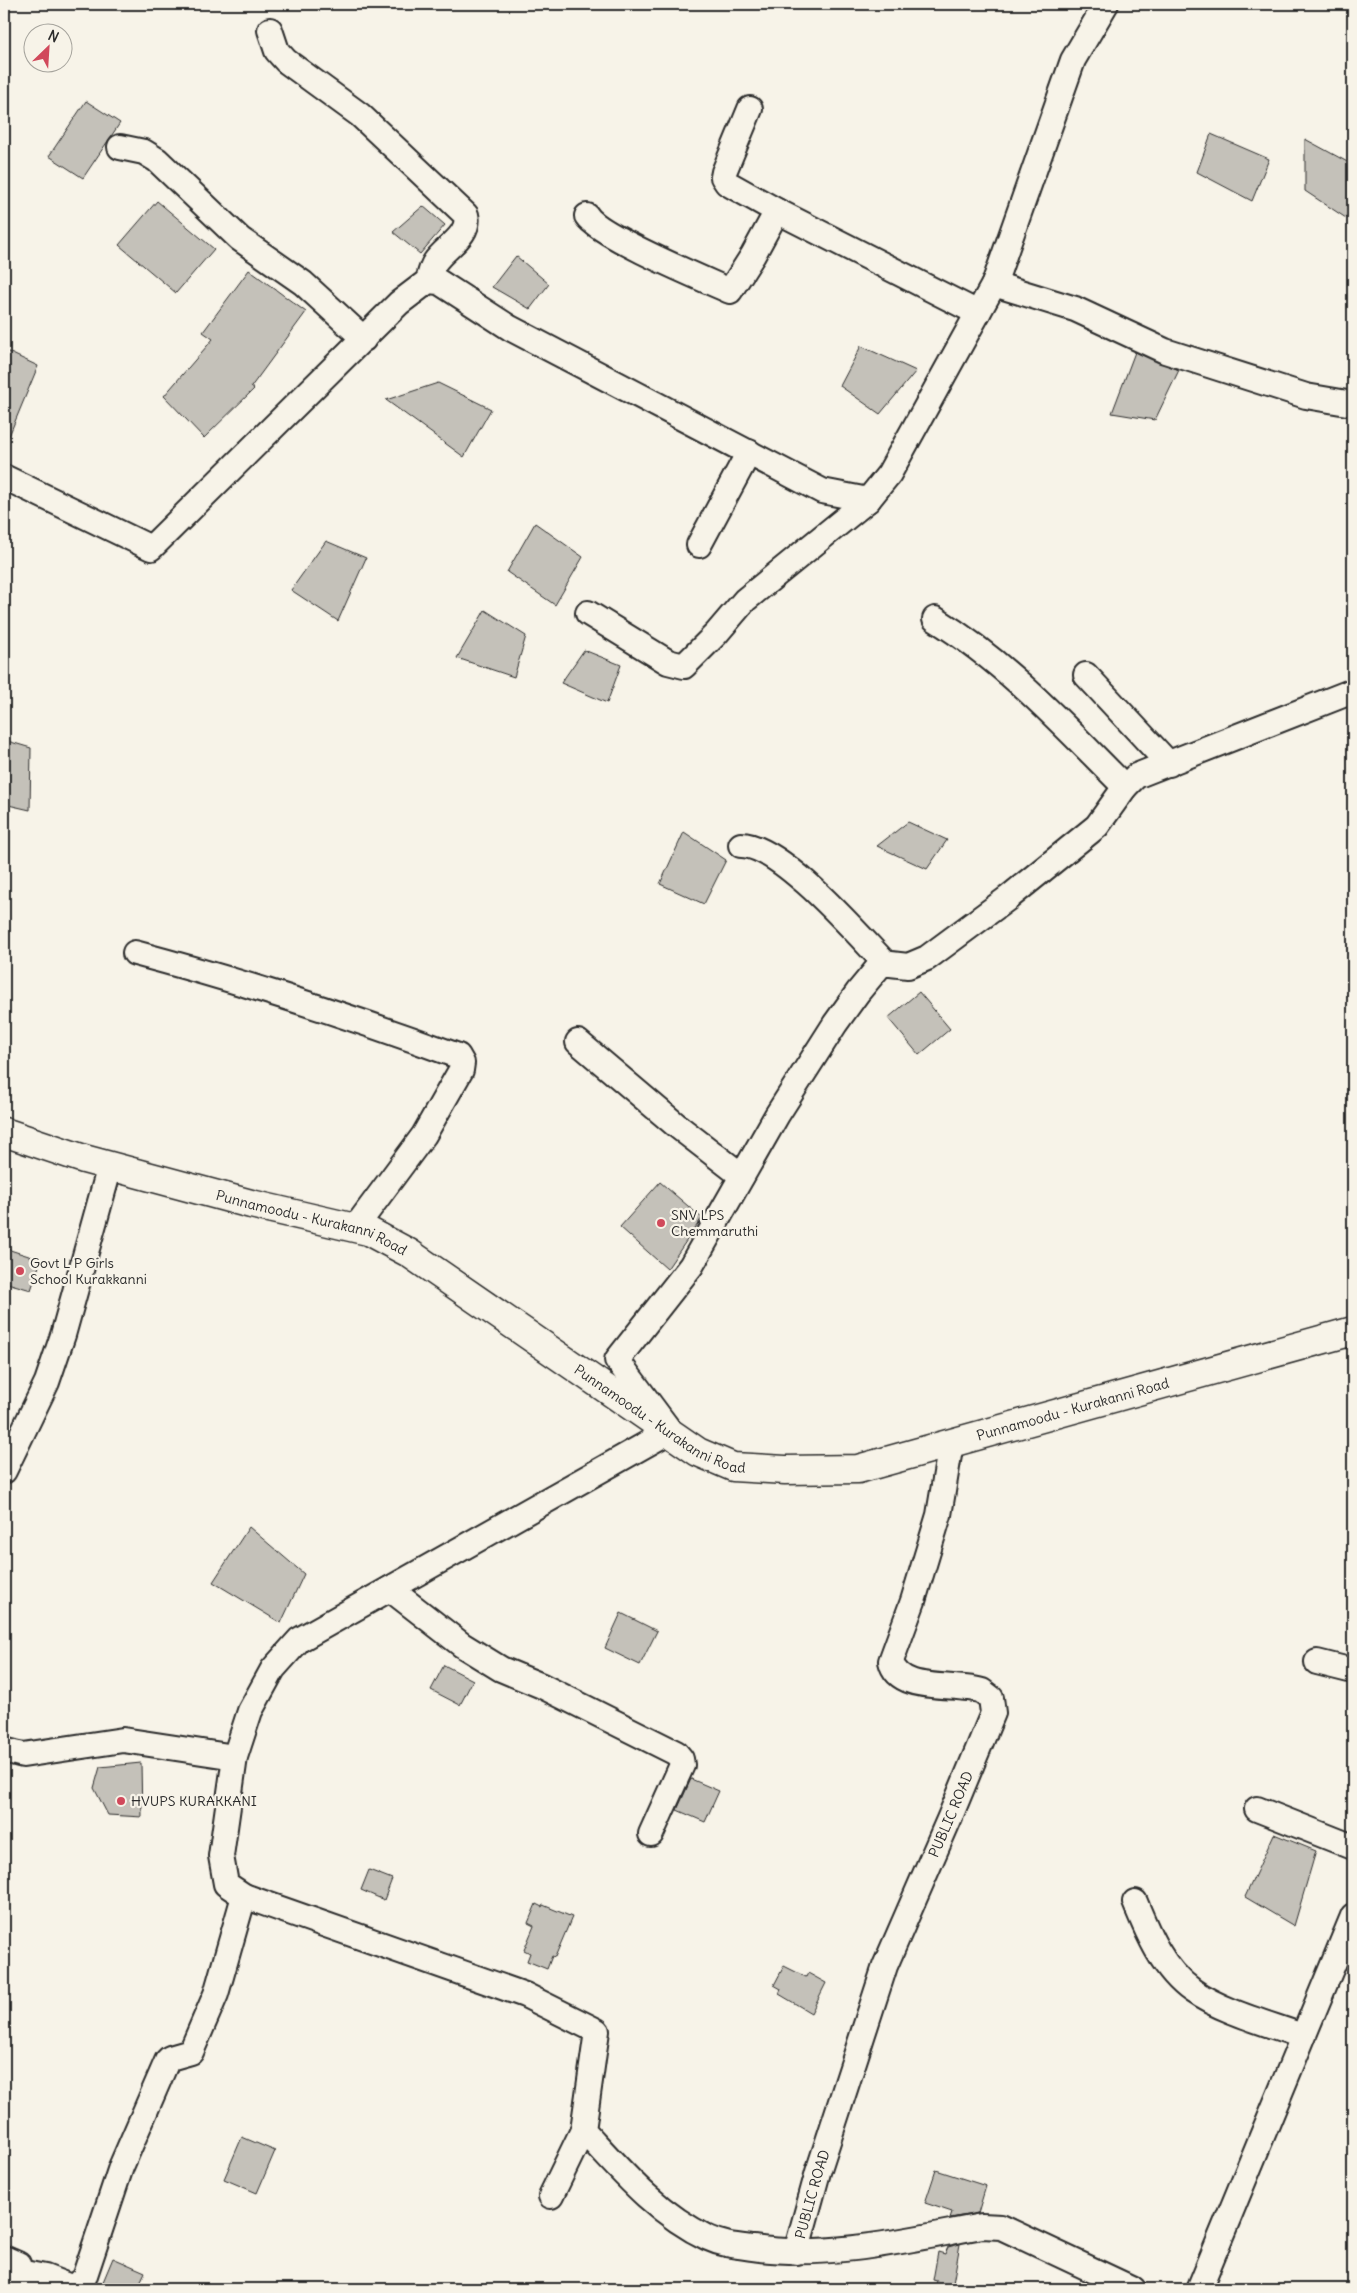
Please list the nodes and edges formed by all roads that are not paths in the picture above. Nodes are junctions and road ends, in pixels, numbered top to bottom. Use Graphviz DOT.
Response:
graph roads {
  1 [pos="1106,4"];
  2 [pos="270,30"];
  3 [pos="750,109"];
  4 [pos="120,148"];
  5 [pos="777,211"];
  6 [pos="587,216"];
  7 [pos="428,281"];
  8 [pos="994,284"];
  9 [pos="978,314"];
  10 [pos="364,339"];
  11 [pos="1353,404"];
  12 [pos="749,452"];
  13 [pos="4,477"];
  14 [pos="868,500"];
  15 [pos="699,545"];
  16 [pos="588,613"];
  17 [pos="935,619"];
  18 [pos="1086,675"];
  19 [pos="1353,691"];
  20 [pos="1169,764"];
  21 [pos="1125,787"];
  22 [pos="741,845"];
  23 [pos="135,953"];
  24 [pos="886,964"];
  25 [pos="578,1042"];
  26 [pos="4,1132"];
  27 [pos="110,1166"];
  28 [pos="742,1176"];
  29 [pos="355,1228"];
  30 [pos="1353,1331"];
  31 [pos="670,1431"];
  32 [pos="951,1443"];
  33 [pos="4,1471"];
  34 [pos="390,1589"];
  35 [pos="1317,1662"];
  36 [pos="1353,1671"];
  37 [pos="4,1750"];
  38 [pos="235,1757"];
  39 [pos="1257,1809"];
  40 [pos="651,1834"];
  41 [pos="1353,1847"];
  42 [pos="244,1896"];
  43 [pos="1135,1902"];
  44 [pos="1353,1916"];
  45 [pos="1302,2036"];
  46 [pos="583,2130"];
  47 [pos="550,2196"];
  48 [pos="796,2252"];
  49 [pos="13,2273"];
  50 [pos="1133,2289"];
  51 [pos="1199,2289"];
  1 -- 8 [label="street"];
  2 -- 7 [label="street"];
  3 -- 5 [label="street"];
  4 -- 10 [label="street"];
  5 -- 6 [label="street"];
  5 -- 9 [label="street"];
  7 -- 10 [label="street"];
  7 -- 12 [label="street"];
  8 -- 9 [label="street"];
  8 -- 11 [label="street"];
  9 -- 14 [label="street"];
  10 -- 13 [label="street"];
  12 -- 14 [label="street"];
  12 -- 15 [label="street"];
  14 -- 16 [label="street"];
  17 -- 21 [label="street"];
  18 -- 20 [label="street"];
  19 -- 20 [label="street"];
  20 -- 21 [label="street"];
  21 -- 24 [label="street"];
  22 -- 24 [label="street"];
  23 -- 29 [label="street"];
  24 -- 28 [label="street"];
  25 -- 28 [label="street"];
  26 -- 27 [label="main road, Punnamoodu - Kurakanni Road"];
  27 -- 29 [label="main road, Punnamoodu - Kurakanni Road"];
  27 -- 33 [label="street"];
  28 -- 31 [label="street"];
  29 -- 31 [label="main road, Punnamoodu - Kurakanni Road"];
  30 -- 32 [label="main road, Punnamoodu - Kurakanni Road"];
  31 -- 32 [label="main road, Punnamoodu - Kurakanni Road"];
  31 -- 34 [label="street"];
  32 -- 48 [label="street, PUBLIC ROAD"];
  34 -- 38 [label="street"];
  34 -- 40 [label="street"];
  35 -- 36 [label="street"];
  37 -- 38 [label="street"];
  38 -- 42 [label="street"];
  39 -- 41 [label="street"];
  42 -- 46 [label="street"];
  42 -- 49 [label="street"];
  43 -- 45 [label="street"];
  44 -- 45 [label="street"];
  45 -- 51 [label="street"];
  46 -- 47 [label="street"];
  46 -- 48 [label="street"];
  48 -- 50 [label="street"];
}
